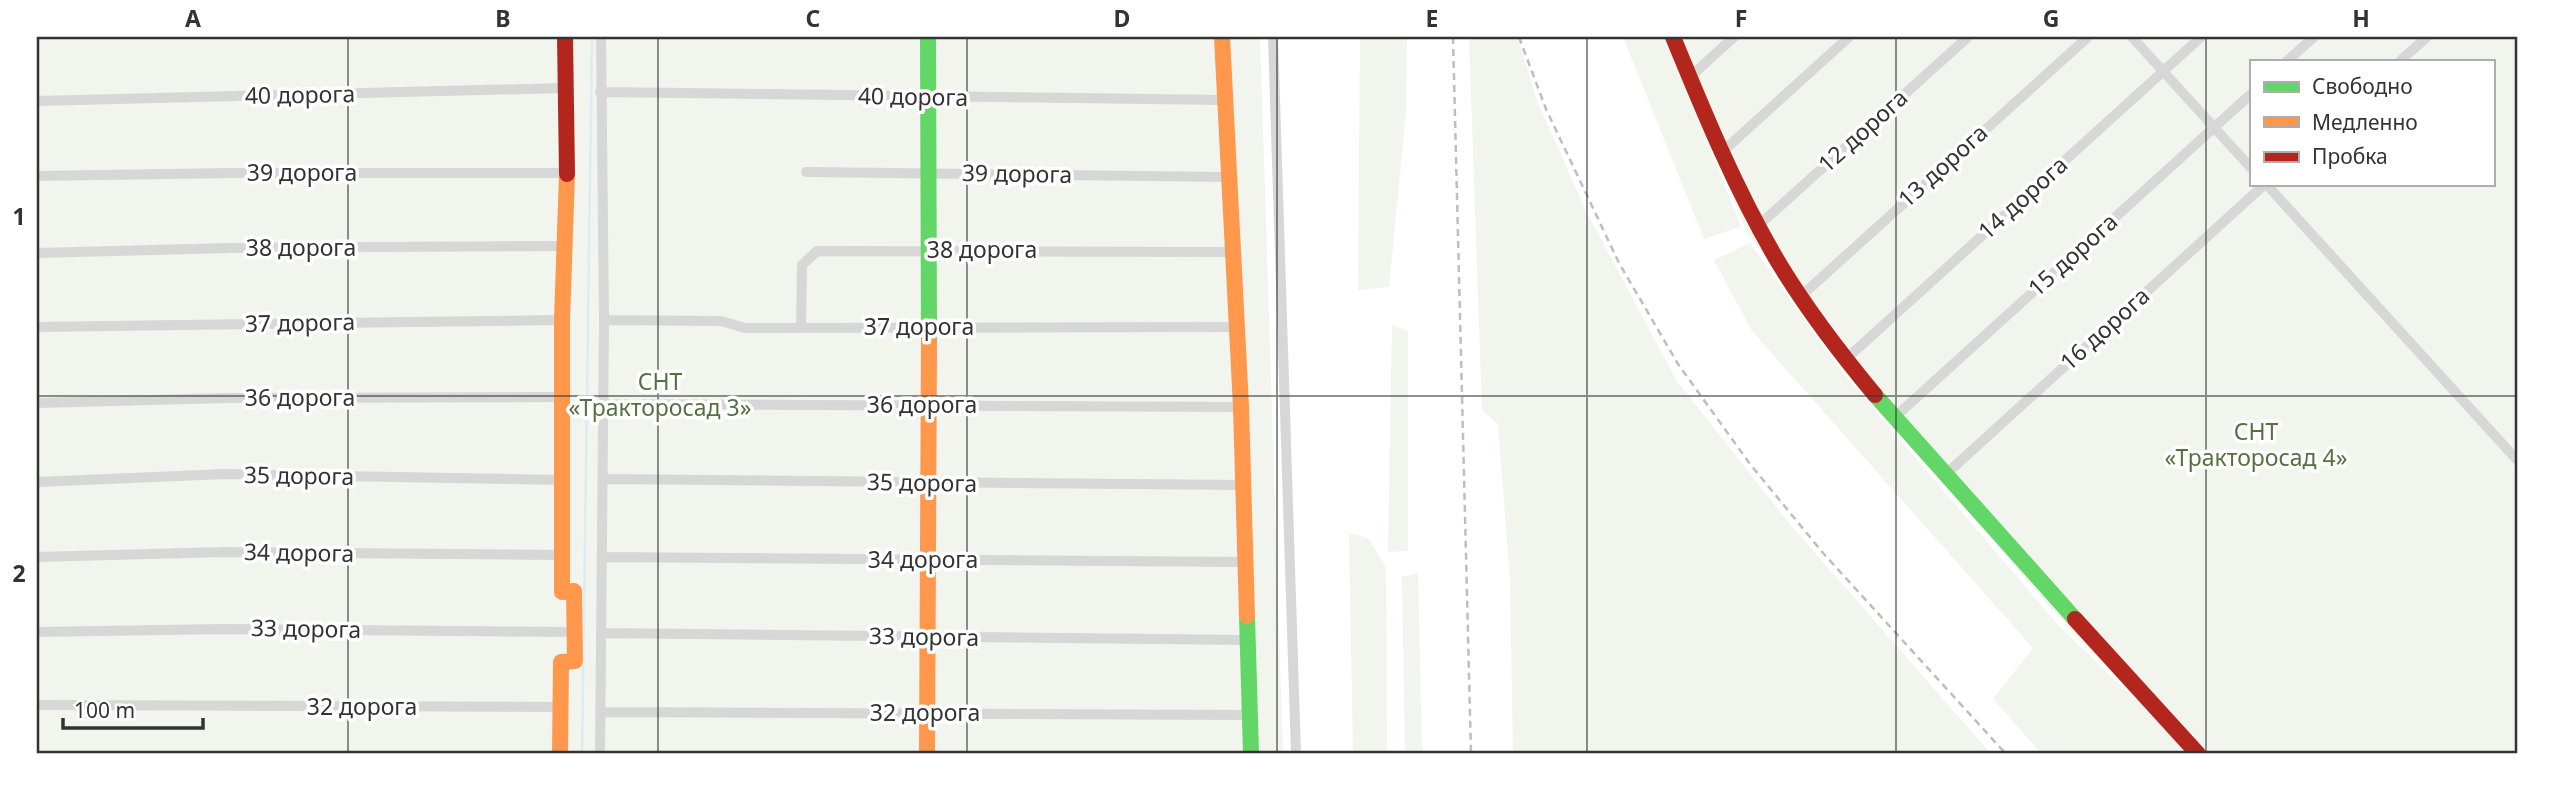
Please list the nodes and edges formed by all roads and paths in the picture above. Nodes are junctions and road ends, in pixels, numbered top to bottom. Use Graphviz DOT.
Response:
graph roads {
  1 [pos="565,37"];
  2 [pos="601,37"];
  3 [pos="928,37"];
  4 [pos="1222,37"];
  5 [pos="1273,37"];
  6 [pos="1673,37"];
  7 [pos="1734,37"];
  8 [pos="1849,37"];
  9 [pos="1968,37"];
  10 [pos="2088,37"];
  11 [pos="2132,37"];
  12 [pos="2201,37"];
  13 [pos="2314,37"];
  14 [pos="2427,37"];
  15 [pos="2288,60"];
  16 [pos="2401,60"];
  17 [pos="2163,71"];
  18 [pos="1690,77"];
  19 [pos="564,88"];
  20 [pos="600,92"];
  21 [pos="2250,95"];
  22 [pos="928,98"];
  23 [pos="1226,100"];
  24 [pos="37,101"];
  25 [pos="2214,127"];
  26 [pos="1721,153"];
  27 [pos="2250,167"];
  28 [pos="806,172"];
  29 [pos="928,172"];
  30 [pos="567,173"];
  31 [pos="37,176"];
  32 [pos="1229,177"];
  33 [pos="2263,186"];
  34 [pos="2267,186"];
  35 [pos="1758,226"];
  36 [pos="564,246"];
  37 [pos="927,249"];
  38 [pos="1231,252"];
  39 [pos="37,253"];
  40 [pos="1800,297"];
  41 [pos="562,320"];
  42 [pos="604,320"];
  43 [pos="37,327"];
  44 [pos="929,327"];
  45 [pos="1236,327"];
  46 [pos="801,328"];
  47 [pos="1845,360"];
  48 [pos="563,397"];
  49 [pos="37,403"];
  50 [pos="604,404"];
  51 [pos="929,404"];
  52 [pos="1241,407"];
  53 [pos="1895,417"];
  54 [pos="2517,460"];
  55 [pos="1945,475"];
  56 [pos="603,479"];
  57 [pos="562,480"];
  58 [pos="37,482"];
  59 [pos="930,483"];
  60 [pos="1242,485"];
  61 [pos="562,555"];
  62 [pos="37,557"];
  63 [pos="602,557"];
  64 [pos="930,561"];
  65 [pos="1244,562"];
  66 [pos="37,632"];
  67 [pos="575,632"];
  68 [pos="601,633"];
  69 [pos="929,637"];
  70 [pos="1248,640"];
  71 [pos="37,705"];
  72 [pos="562,707"];
  73 [pos="600,712"];
  74 [pos="928,713"];
  75 [pos="1250,715"];
  76 [pos="560,754"];
  77 [pos="600,754"];
  78 [pos="927,754"];
  79 [pos="1251,754"];
  80 [pos="1296,754"];
  81 [pos="2199,754"];
  1 -- 19 [label="street"];
  2 -- 20 [label="street"];
  3 -- 22 [label="street"];
  4 -- 23 [label="street"];
  5 -- 80 [label="street"];
  6 -- 18 [label="street"];
  7 -- 18 [label="street"];
  8 -- 26 [label="street"];
  9 -- 35 [label="street, 12 дорога"];
  10 -- 40 [label="street, 13 дорога"];
  11 -- 17 [label="street"];
  12 -- 17 [label="street, 14 дорога"];
  13 -- 15 [label="street"];
  14 -- 16 [label="street"];
  17 -- 25 [label="street"];
  17 -- 47 [label="street, 14 дорога"];
  18 -- 26 [label="street"];
  19 -- 24 [label="street, 40 дорога"];
  19 -- 30 [label="street"];
  20 -- 22 [label="street, 40 дорога"];
  20 -- 42 [label="street"];
  21 -- 25 [label="street, 15 дорога"];
  22 -- 23 [label="street, 40 дорога"];
  22 -- 29 [label="street"];
  23 -- 32 [label="street"];
  25 -- 27 [label="street"];
  25 -- 53 [label="street, 15 дорога"];
  26 -- 35 [label="street"];
  28 -- 29 [label="street, 39 дорога"];
  29 -- 32 [label="street, 39 дорога"];
  29 -- 37 [label="street"];
  30 -- 31 [label="street, 39 дорога"];
  30 -- 36 [label="street"];
  32 -- 38 [label="street"];
  33 -- 55 [label="street, 16 дорога"];
  34 -- 54 [label="street"];
  35 -- 40 [label="street"];
  36 -- 39 [label="street, 38 дорога"];
  36 -- 41 [label="street"];
  37 -- 38 [label="street, 38 дорога"];
  37 -- 44 [label="street"];
  37 -- 46 [label="street, 38 дорога"];
  38 -- 45 [label="street"];
  40 -- 47 [label="street"];
  41 -- 43 [label="street, 37 дорога"];
  41 -- 48 [label="street"];
  42 -- 46 [label="street, 37 дорога"];
  42 -- 50 [label="street"];
  44 -- 45 [label="street, 37 дорога"];
  44 -- 46 [label="street, 37 дорога"];
  44 -- 51 [label="street"];
  45 -- 52 [label="street"];
  47 -- 53 [label="street"];
  48 -- 49 [label="street, 36 дорога"];
  48 -- 57 [label="street"];
  50 -- 51 [label="street, 36 дорога"];
  50 -- 56 [label="street"];
  51 -- 52 [label="street, 36 дорога"];
  51 -- 59 [label="street"];
  52 -- 60 [label="street"];
  53 -- 55 [label="street"];
  55 -- 81 [label="street"];
  56 -- 59 [label="street, 35 дорога"];
  56 -- 63 [label="street"];
  57 -- 58 [label="street, 35 дорога"];
  57 -- 61 [label="street"];
  59 -- 60 [label="street, 35 дорога"];
  59 -- 64 [label="street"];
  60 -- 65 [label="street"];
  61 -- 62 [label="street, 34 дорога"];
  61 -- 67 [label="street"];
  63 -- 64 [label="street, 34 дорога"];
  63 -- 68 [label="street"];
  64 -- 65 [label="street, 34 дорога"];
  64 -- 69 [label="street"];
  65 -- 70 [label="street"];
  66 -- 67 [label="street, 33 дорога"];
  67 -- 72 [label="street"];
  68 -- 69 [label="street, 33 дорога"];
  68 -- 73 [label="street"];
  69 -- 70 [label="street, 33 дорога"];
  69 -- 74 [label="street"];
  70 -- 75 [label="street"];
  71 -- 72 [label="street, 32 дорога"];
  72 -- 76 [label="street"];
  73 -- 74 [label="street, 32 дорога"];
  73 -- 77 [label="street"];
  74 -- 75 [label="street, 32 дорога"];
  74 -- 78 [label="street"];
  75 -- 79 [label="street"];
}
